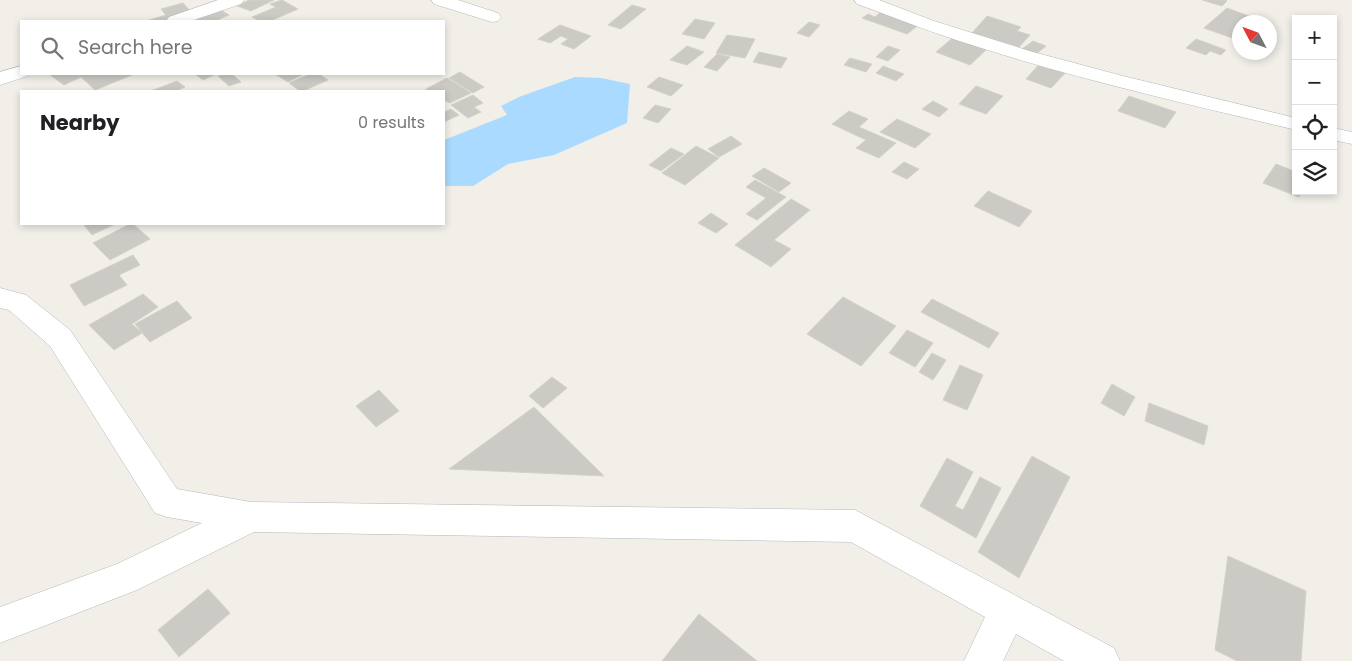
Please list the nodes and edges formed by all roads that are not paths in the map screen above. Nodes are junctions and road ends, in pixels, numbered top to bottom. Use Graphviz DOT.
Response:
graph roads {
  1 [pos="235,0"];
  2 [pos="440,0"];
  3 [pos="863,0"];
  4 [pos="492,17"];
  5 [pos="178,20"];
  6 [pos="20,72"];
  7 [pos="0,79"];
  8 [pos="1292,123"];
  9 [pos="1337,135"];
  10 [pos="1352,138"];
  11 [pos="0,298"];
  12 [pos="251,516"];
  13 [pos="1008,610"];
  14 [pos="0,625"];
  15 [pos="984,661"];
  16 [pos="1101,661"];
  1 -- 5 [label="street"];
  2 -- 4 [label="street"];
  3 -- 8 [label="street"];
  6 -- 7 [label="street"];
  9 -- 10 [label="street"];
  11 -- 12 [label="street"];
  12 -- 13 [label="street"];
  12 -- 14 [label="street"];
  13 -- 15 [label="street"];
  13 -- 16 [label="street"];
}
